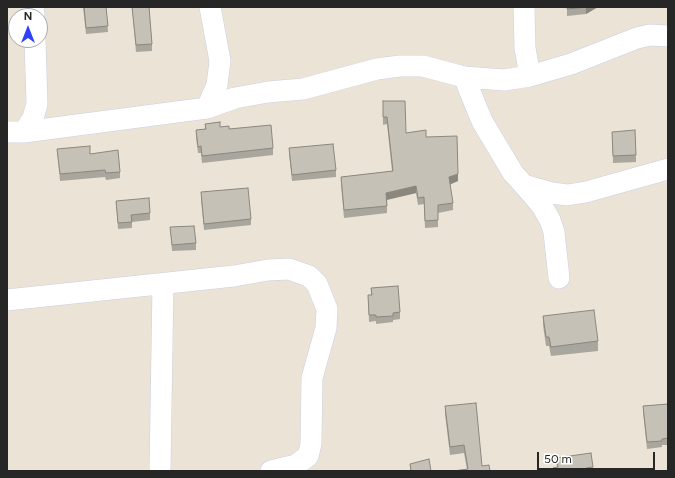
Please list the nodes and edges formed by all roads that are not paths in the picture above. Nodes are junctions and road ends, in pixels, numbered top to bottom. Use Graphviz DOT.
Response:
graph roads {
  1 [pos="210,7"];
  2 [pos="524,7"];
  3 [pos="668,36"];
  4 [pos="36,48"];
  5 [pos="530,76"];
  6 [pos="464,77"];
  7 [pos="208,108"];
  8 [pos="16,132"];
  9 [pos="668,170"];
  10 [pos="524,185"];
  11 [pos="559,278"];
  12 [pos="163,284"];
  13 [pos="7,300"];
  14 [pos="160,471"];
  15 [pos="271,471"];
  1 -- 7 [label="street"];
  2 -- 5 [label="street"];
  3 -- 5 [label="street"];
  4 -- 8 [label="street"];
  5 -- 6 [label="street"];
  6 -- 7 [label="street"];
  6 -- 10 [label="street"];
  7 -- 8 [label="street"];
  9 -- 10 [label="street"];
  10 -- 11 [label="street"];
  12 -- 13 [label="street"];
  12 -- 14 [label="street"];
  12 -- 15 [label="street"];
}
